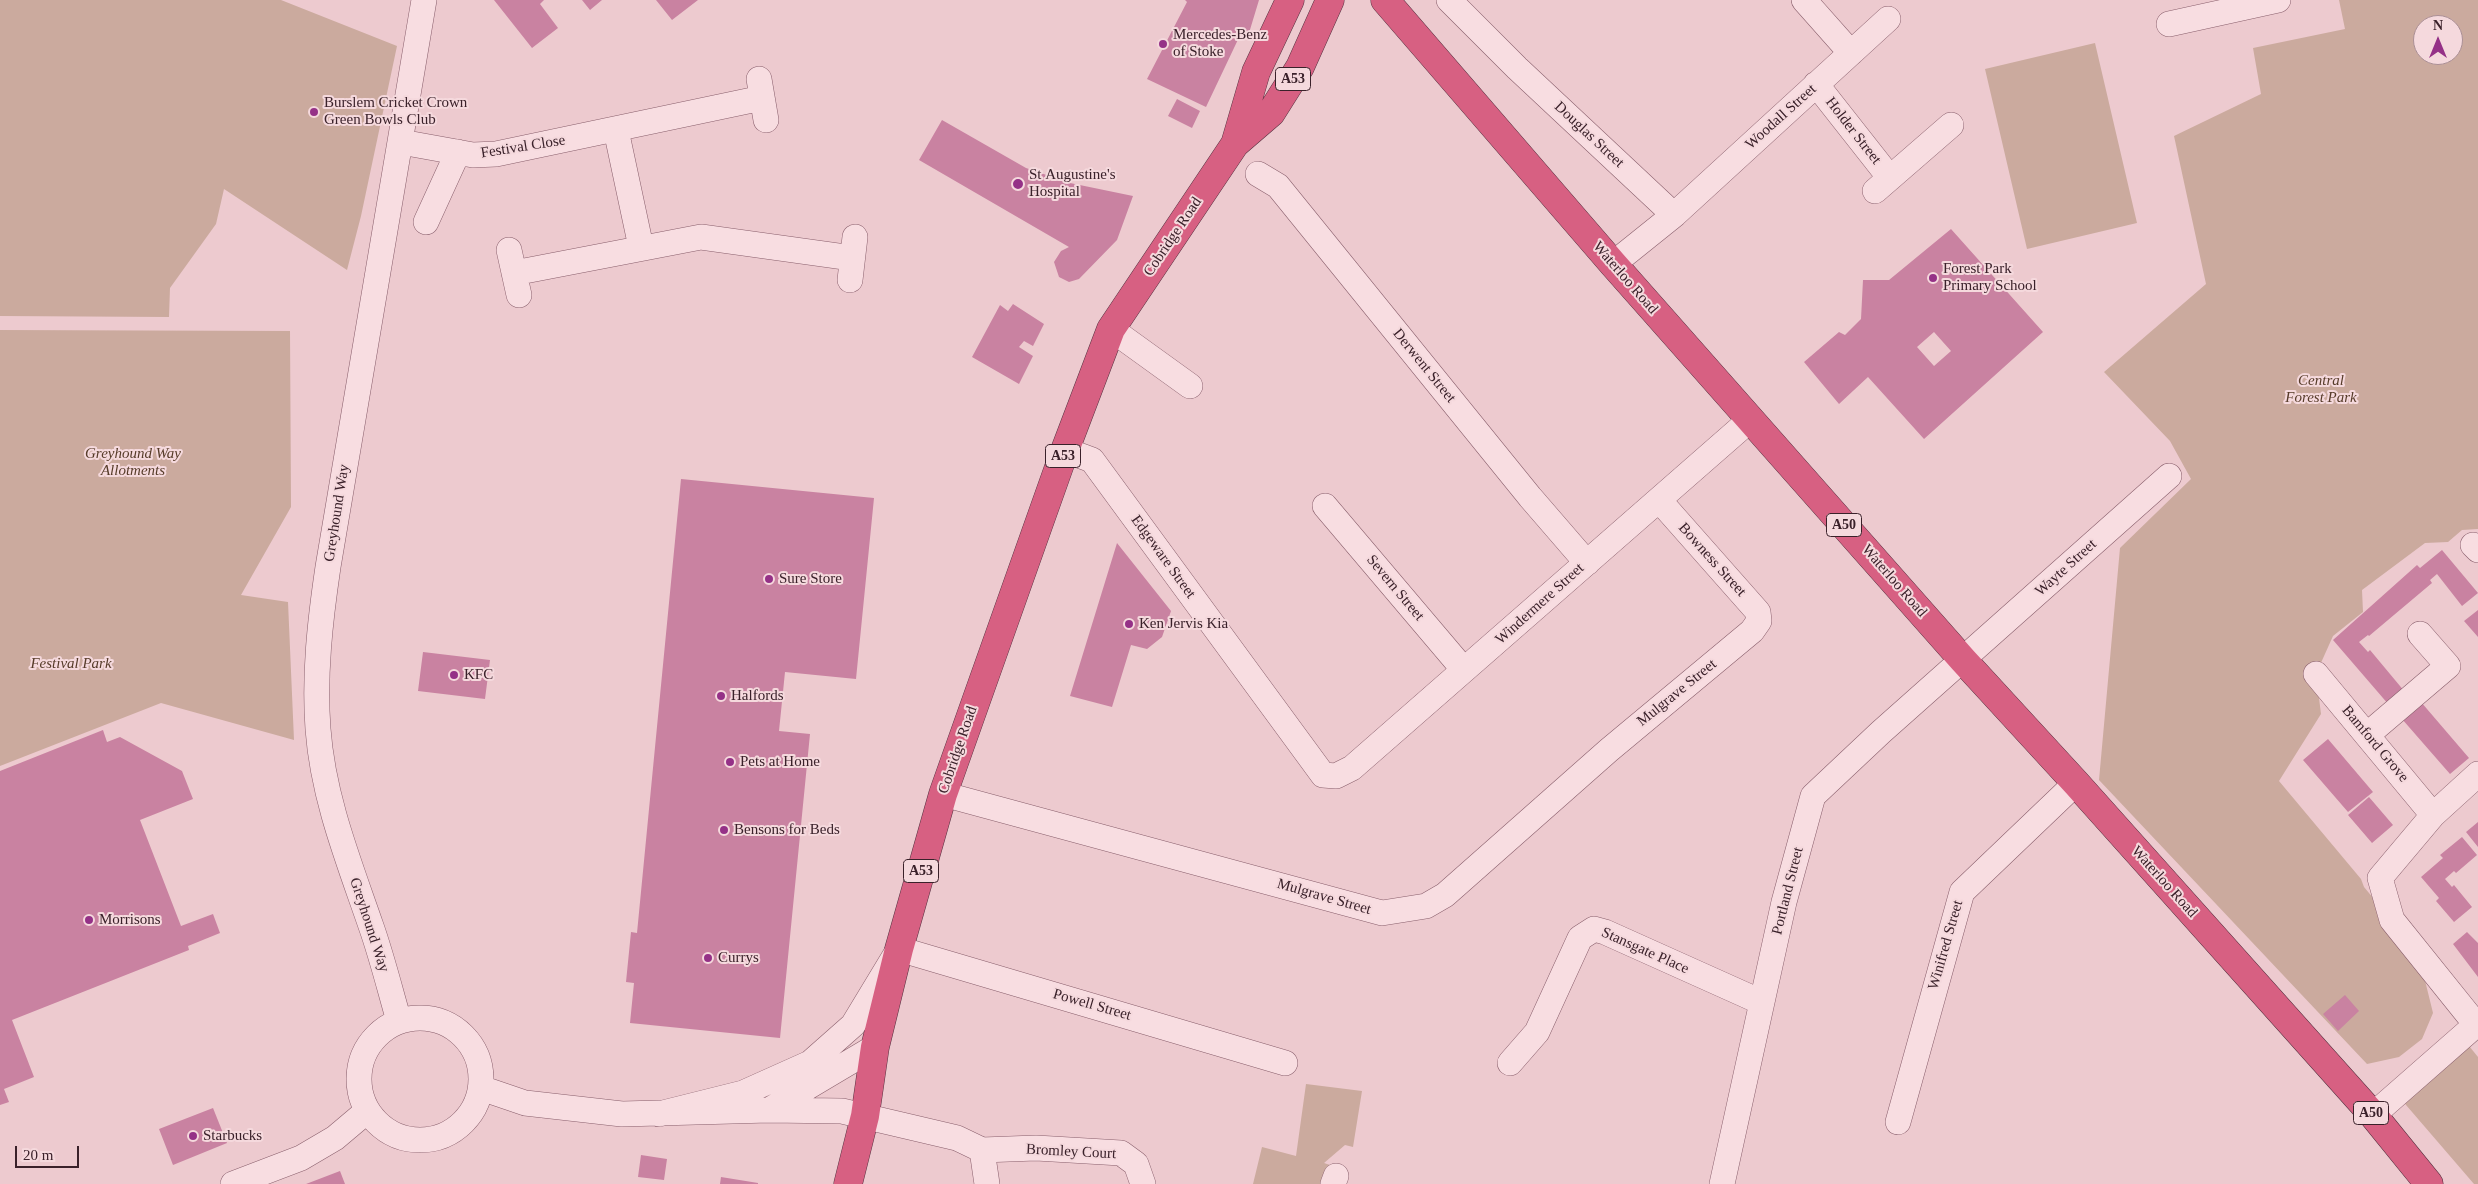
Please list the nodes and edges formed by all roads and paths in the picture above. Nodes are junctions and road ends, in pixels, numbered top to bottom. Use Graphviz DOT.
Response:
graph roads {
  1 [pos="424,0"];
  2 [pos="1290,0"];
  3 [pos="1330,0"];
  4 [pos="1385,0"];
  5 [pos="1450,0"];
  6 [pos="1804,0"];
  7 [pos="2278,0"];
  8 [pos="1888,19"];
  9 [pos="2169,24"];
  10 [pos="1851,53"];
  11 [pos="1816,84"];
  12 [pos="762,99"];
  13 [pos="1951,125"];
  14 [pos="616,130"];
  15 [pos="401,142"];
  16 [pos="1235,144"];
  17 [pos="458,152"];
  18 [pos="1258,174"];
  19 [pos="1674,215"];
  20 [pos="426,222"];
  21 [pos="640,247"];
  22 [pos="852,258"];
  23 [pos="1613,264"];
  24 [pos="514,273"];
  25 [pos="1111,329"];
  26 [pos="1190,386"];
  27 [pos="1751,419"];
  28 [pos="1064,450"];
  29 [pos="2169,476"];
  30 [pos="1659,500"];
  31 [pos="1325,506"];
  32 [pos="1587,563"];
  33 [pos="1759,621"];
  34 [pos="2420,634"];
  35 [pos="1963,660"];
  36 [pos="1464,670"];
  37 [pos="2316,674"];
  38 [pos="2367,735"];
  39 [pos="2478,774"];
  40 [pos="1323,775"];
  41 [pos="2076,783"];
  42 [pos="943,794"];
  43 [pos="2433,815"];
  44 [pos="899,949"];
  45 [pos="1761,1002"];
  46 [pos="399,1021"];
  47 [pos="2477,1025"];
  48 [pos="875,1048"];
  49 [pos="1285,1063"];
  50 [pos="1510,1063"];
  51 [pos="481,1088"];
  52 [pos="769,1110"];
  53 [pos="367,1111"];
  54 [pos="659,1114"];
  55 [pos="2373,1115"];
  56 [pos="865,1116"];
  57 [pos="1898,1122"];
  58 [pos="982,1150"];
  59 [pos="1725,1183"];
  60 [pos="233,1184"];
  61 [pos="848,1184"];
  62 [pos="987,1184"];
  63 [pos="1143,1184"];
  64 [pos="2429,1184"];
  1 -- 15 [label="street, Greyhound Way"];
  2 -- 16 [label="highway, Cobridge Road / A53"];
  3 -- 16 [label="highway, Cobridge Road / A53"];
  4 -- 23 [label="highway, Waterloo Road / A50"];
  5 -- 19 [label="street, Douglas Street"];
  6 -- 10 [label="street"];
  7 -- 9 [label="street"];
  8 -- 10 [label="street, Woodall Street"];
  10 -- 11 [label="street, Woodall Street"];
  11 -- 13 [label="street, Holder Street"];
  11 -- 19 [label="street, Woodall Street"];
  12 -- 14 [label="street, Festival Close"];
  14 -- 17 [label="street, Festival Close"];
  14 -- 21 [label="street"];
  15 -- 17 [label="street, Festival Close"];
  15 -- 46 [label="street, Greyhound Way"];
  16 -- 25 [label="highway, Cobridge Road / A53"];
  17 -- 20 [label="street"];
  18 -- 32 [label="street, Derwent Street"];
  19 -- 23 [label="street"];
  21 -- 22 [label="street"];
  21 -- 24 [label="street"];
  23 -- 27 [label="highway, Waterloo Road / A50"];
  25 -- 26 [label="street"];
  25 -- 28 [label="highway, Cobridge Road / A53"];
  27 -- 30 [label="street, Windermere Street"];
  27 -- 35 [label="highway, Waterloo Road / A50"];
  28 -- 40 [label="street, Edgeware Street"];
  28 -- 42 [label="highway, Cobridge Road / A53"];
  29 -- 35 [label="street, Wayte Street"];
  30 -- 32 [label="street, Windermere Street"];
  30 -- 33 [label="street, Bowness Street"];
  31 -- 36 [label="street, Severn Street"];
  32 -- 36 [label="street, Windermere Street"];
  33 -- 42 [label="street, Mulgrave Street"];
  34 -- 38 [label="street"];
  35 -- 41 [label="highway, Waterloo Road / A50"];
  35 -- 45 [label="street, Portland Street"];
  36 -- 40 [label="street, Windermere Street"];
  37 -- 38 [label="street, Bamford Grove"];
  38 -- 43 [label="street, Bamford Grove"];
  39 -- 43 [label="street"];
  41 -- 55 [label="highway, Waterloo Road / A50"];
  41 -- 57 [label="street, Winifred Street"];
  42 -- 44 [label="highway, Cobridge Road / A53"];
  43 -- 47 [label="street"];
  44 -- 48 [label="highway, Cobridge Road / A53"];
  44 -- 49 [label="street, Powell Street"];
  44 -- 54 [label="street"];
  45 -- 50 [label="street, Stansgate Place"];
  45 -- 59 [label="street, Portland Street"];
  46 -- 51 [label="street"];
  46 -- 53 [label="street"];
  47 -- 55 [label="street"];
  48 -- 52 [label="street"];
  48 -- 56 [label="highway, Cobridge Road / A53"];
  51 -- 53 [label="street"];
  51 -- 54 [label="street"];
  52 -- 54 [label="street"];
  52 -- 56 [label="street"];
  53 -- 60 [label="street"];
  55 -- 64 [label="highway, A50"];
  56 -- 58 [label="street"];
  56 -- 61 [label="highway, Cobridge Road / A53"];
  58 -- 62 [label="street"];
  58 -- 63 [label="street, Bromley Court"];
}
